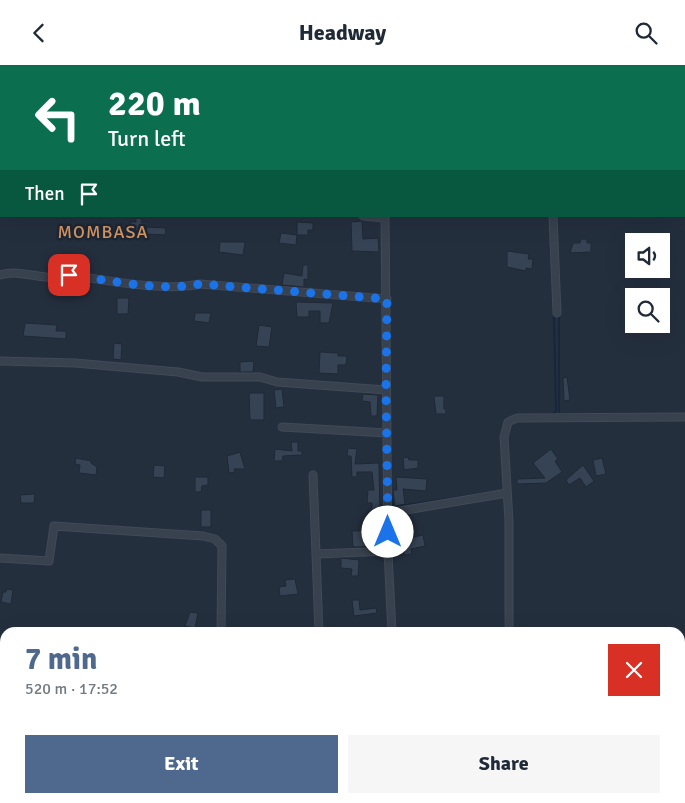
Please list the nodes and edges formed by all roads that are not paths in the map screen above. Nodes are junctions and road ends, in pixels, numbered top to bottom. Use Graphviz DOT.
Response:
graph roads {
  1 [pos="384,217"];
  2 [pos="553,217"];
  3 [pos="0,275"];
  4 [pos="387,299"];
  5 [pos="557,313"];
  6 [pos="0,361"];
  7 [pos="386,390"];
  8 [pos="685,417"];
  9 [pos="282,427"];
  10 [pos="387,433"];
  11 [pos="313,475"];
  12 [pos="507,493"];
  13 [pos="388,513"];
  14 [pos="388,551"];
  15 [pos="317,554"];
  16 [pos="0,557"];
  17 [pos="221,627"];
  18 [pos="319,627"];
  19 [pos="392,627"];
  20 [pos="509,627"];
  1 -- 4 [label="street"];
  2 -- 5 [label="street"];
  3 -- 4 [label="street"];
  4 -- 7 [label="street"];
  6 -- 7 [label="street"];
  7 -- 10 [label="street"];
  8 -- 12 [label="street"];
  9 -- 10 [label="street"];
  10 -- 13 [label="street"];
  11 -- 15 [label="street"];
  12 -- 13 [label="street"];
  12 -- 20 [label="street"];
  13 -- 14 [label="street"];
  14 -- 15 [label="street"];
  14 -- 19 [label="street"];
  15 -- 18 [label="street"];
  16 -- 17 [label="street"];
}
